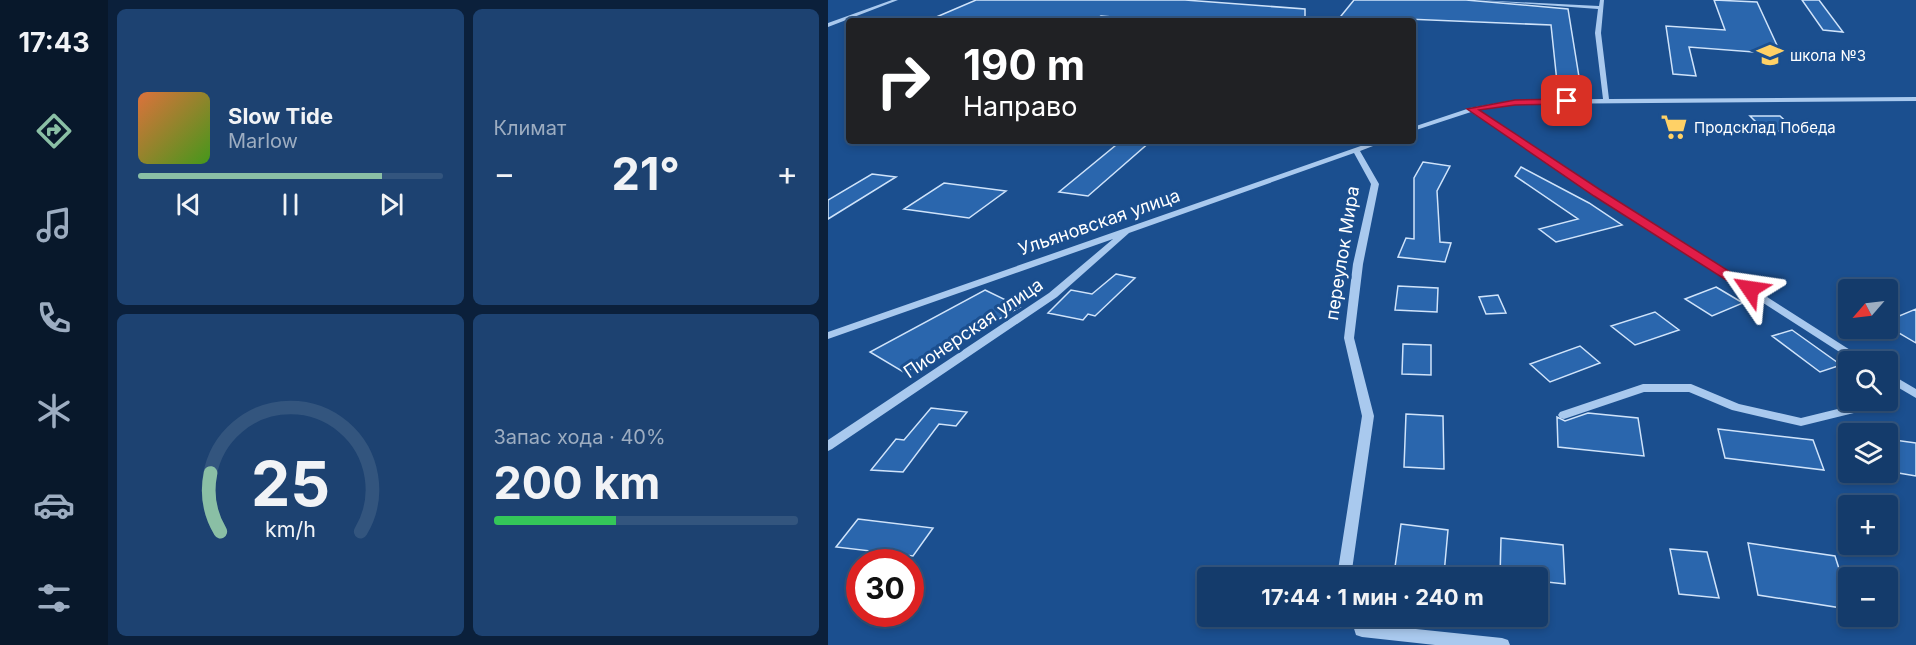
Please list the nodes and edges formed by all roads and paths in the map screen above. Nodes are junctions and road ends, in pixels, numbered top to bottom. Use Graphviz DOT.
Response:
graph roads {
  1 [pos="896,0"];
  2 [pos="1478,0"];
  3 [pos="1602,0"];
  4 [pos="1600,8"];
  5 [pos="846,18"];
  6 [pos="847,18"];
  7 [pos="828,25"];
  8 [pos="1916,99"];
  9 [pos="1606,101"];
  10 [pos="1472,109"];
  11 [pos="1416,128"];
  12 [pos="1374,144"];
  13 [pos="1356,151"];
  14 [pos="1130,229"];
  15 [pos="828,336"];
  16 [pos="1847,351"];
  17 [pos="1898,385"];
  18 [pos="1916,394"];
  19 [pos="1846,411"];
  20 [pos="1564,415"];
  21 [pos="828,446"];
  22 [pos="1345,567"];
  23 [pos="1386,627"];
  24 [pos="1502,645"];
  1 -- 6 [label="street"];
  2 -- 4 [label="street"];
  3 -- 4 [label="street"];
  4 -- 9 [label="street"];
  5 -- 7 [label="street"];
  8 -- 9 [label="street"];
  9 -- 10 [label="street"];
  10 -- 11 [label="street"];
  10 -- 16 [label="street"];
  12 -- 13 [label="street, Ульяновская улица"];
  13 -- 14 [label="street, Ульяновская улица"];
  13 -- 22 [label="street, переулок Мира"];
  14 -- 15 [label="street, Ульяновская улица"];
  14 -- 21 [label="street, Пионерская улица"];
  17 -- 18 [label="street"];
  19 -- 20 [label="street"];
  23 -- 24 [label="street"];
}
